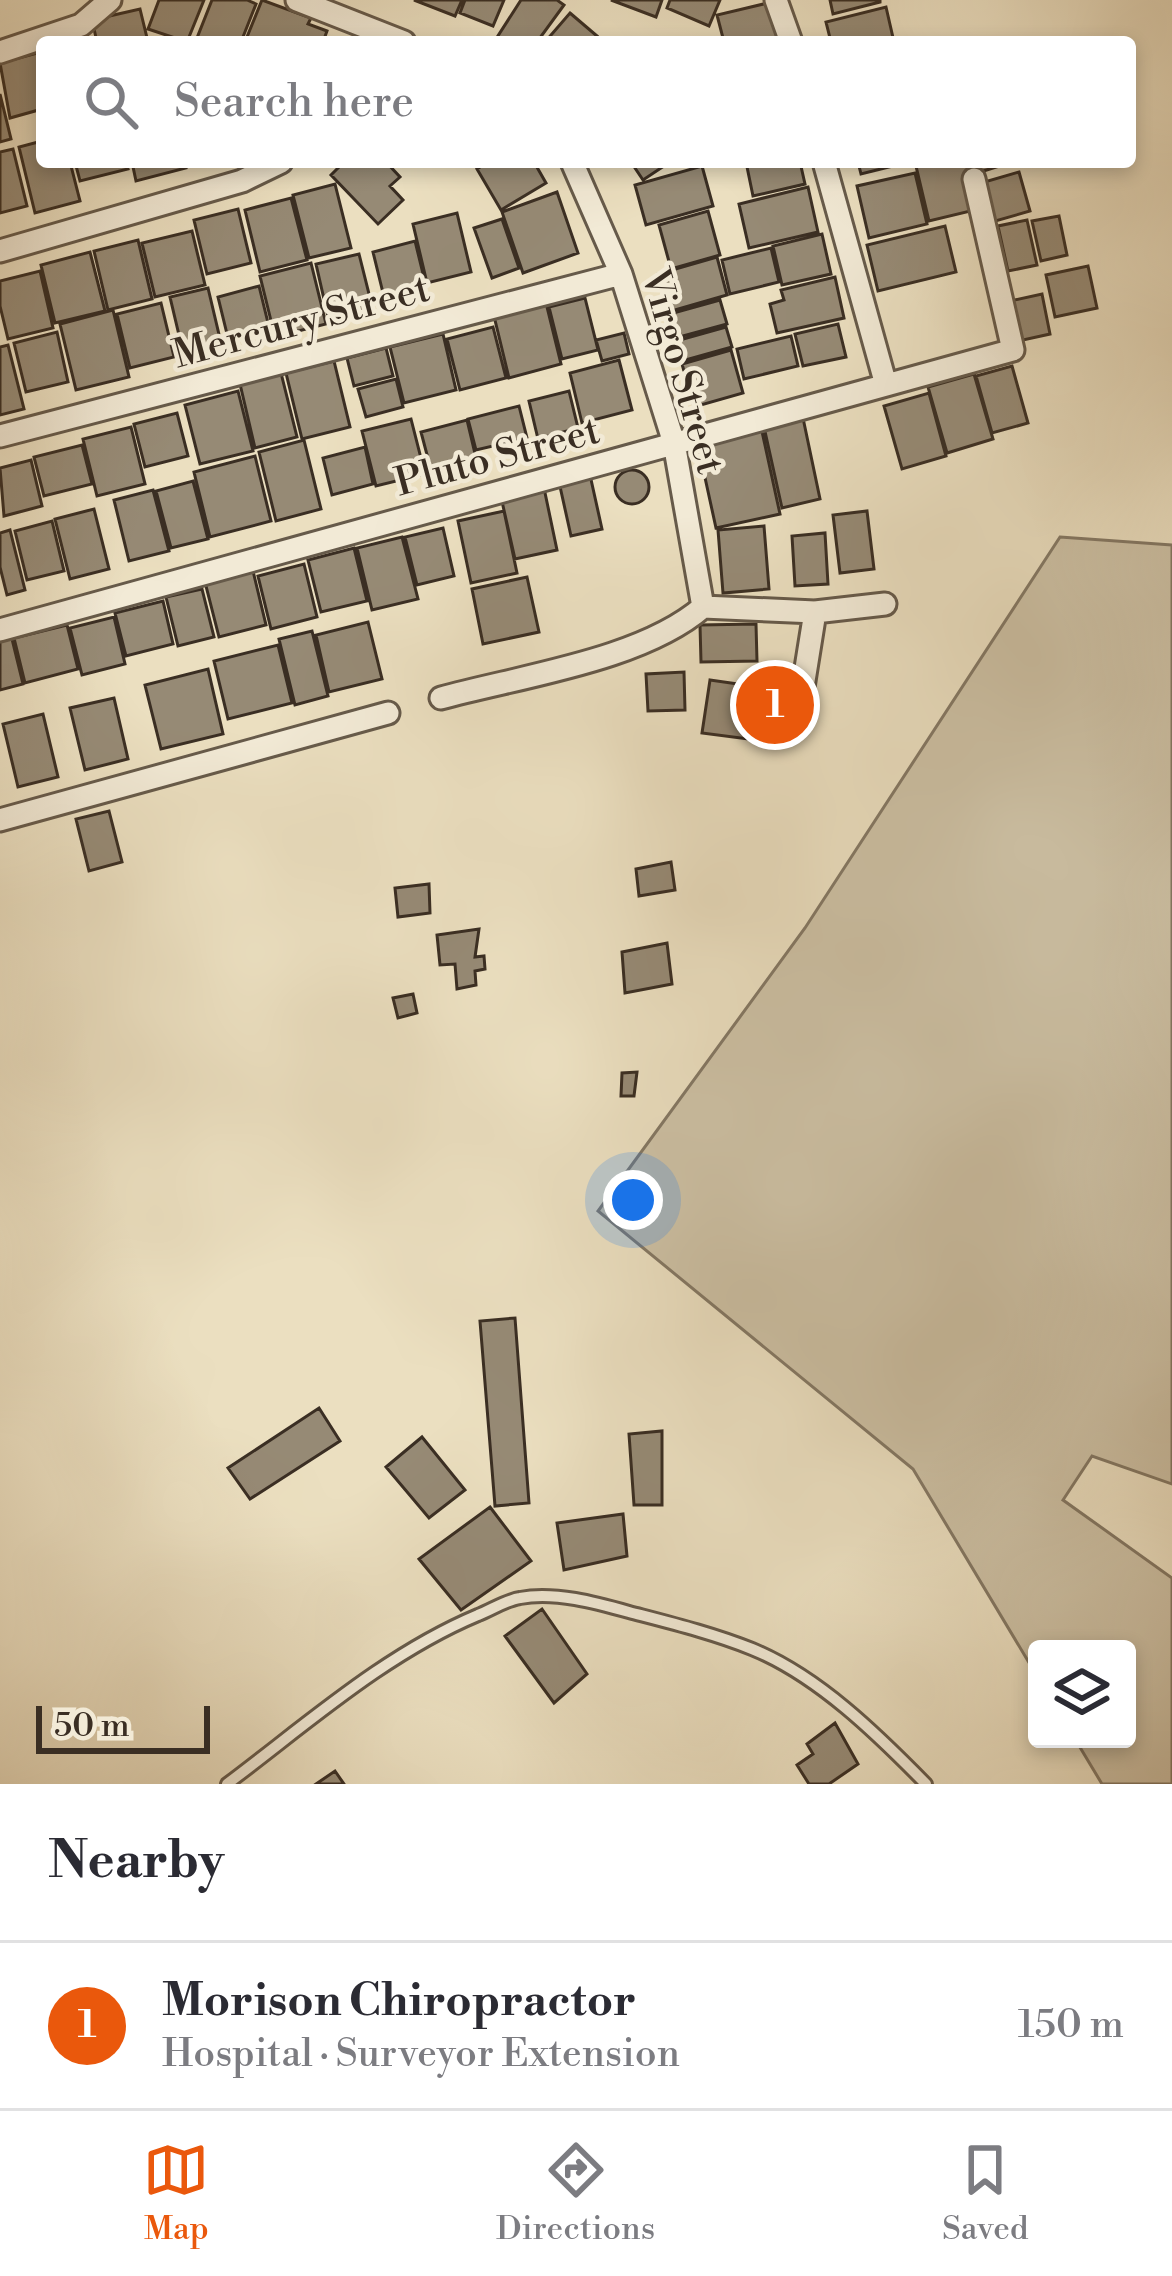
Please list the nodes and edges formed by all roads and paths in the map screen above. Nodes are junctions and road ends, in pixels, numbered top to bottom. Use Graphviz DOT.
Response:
graph roads {
  1 [pos="110,0"];
  2 [pos="297,0"];
  3 [pos="776,0"];
  4 [pos="47,36"];
  5 [pos="375,36"];
  6 [pos="789,36"];
  7 [pos="36,40"];
  8 [pos="0,52"];
  9 [pos="269,168"];
  10 [pos="575,168"];
  11 [pos="826,168"];
  12 [pos="974,178"];
  13 [pos="0,251"];
  14 [pos="621,274"];
  15 [pos="886,386"];
  16 [pos="0,436"];
  17 [pos="674,443"];
  18 [pos="885,604"];
  19 [pos="703,607"];
  20 [pos="815,612"];
  21 [pos="0,629"];
  22 [pos="441,698"];
  23 [pos="799,712"];
  24 [pos="388,713"];
  25 [pos="0,820"];
  26 [pos="227,1784"];
  27 [pos="926,1784"];
  1 -- 4 [label="street"];
  2 -- 5 [label="street"];
  3 -- 6 [label="street"];
  7 -- 8 [label="street"];
  9 -- 13 [label="street"];
  10 -- 14 [label="street, Virgo Street"];
  11 -- 15 [label="street"];
  12 -- 15 [label="street, Pluto Street"];
  14 -- 16 [label="street, Mercury Street"];
  14 -- 17 [label="street, Virgo Street"];
  15 -- 17 [label="street, Pluto Street"];
  17 -- 19 [label="street, Virgo Street"];
  17 -- 21 [label="street, Pluto Street"];
  18 -- 20 [label="street"];
  19 -- 20 [label="street"];
  19 -- 22 [label="street"];
  20 -- 23 [label="street"];
  24 -- 25 [label="street"];
  26 -- 27 [label="lane"];
}
